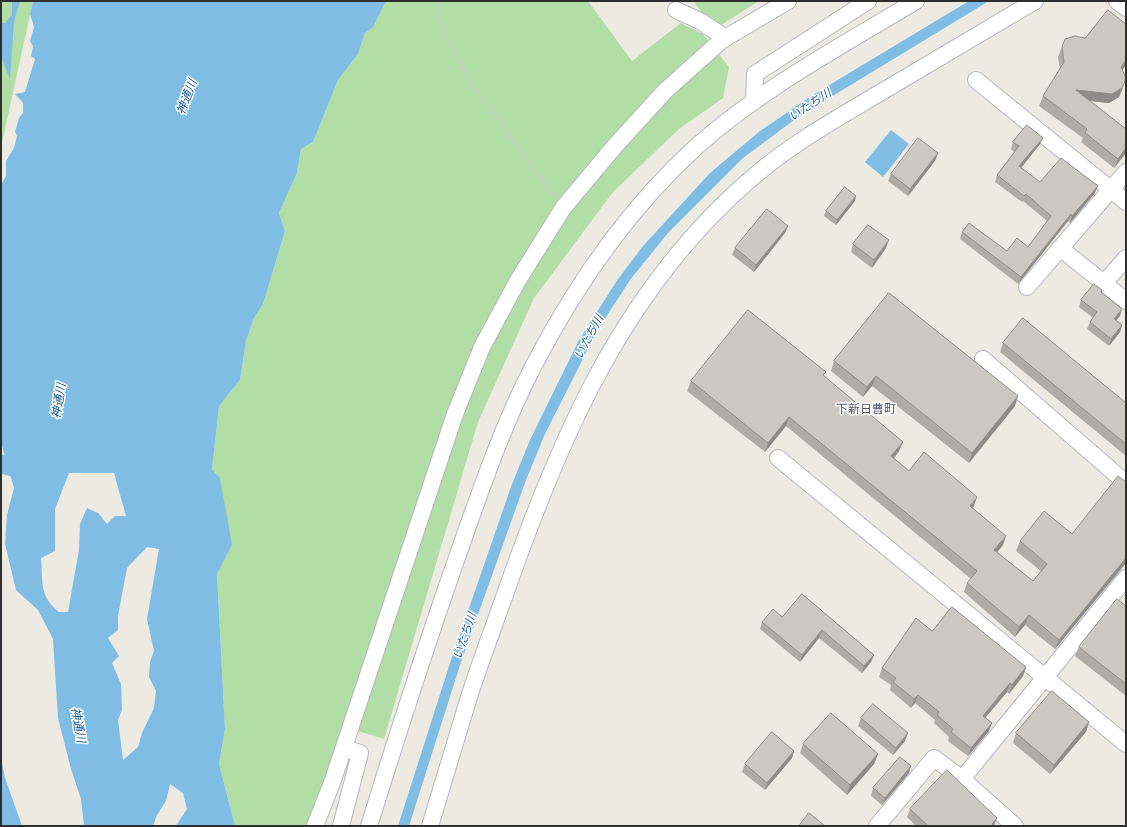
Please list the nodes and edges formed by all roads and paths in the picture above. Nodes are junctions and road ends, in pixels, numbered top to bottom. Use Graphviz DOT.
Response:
graph roads {
  1 [pos="440,1"];
  2 [pos="788,1"];
  3 [pos="868,1"];
  4 [pos="916,1"];
  5 [pos="1035,1"];
  6 [pos="1117,1"];
  7 [pos="1126,8"];
  8 [pos="676,10"];
  9 [pos="726,38"];
  10 [pos="976,80"];
  11 [pos="754,100"];
  12 [pos="1126,172"];
  13 [pos="1111,190"];
  14 [pos="1126,202"];
  15 [pos="563,208"];
  16 [pos="1060,248"];
  17 [pos="1126,258"];
  18 [pos="1104,283"];
  19 [pos="1027,287"];
  20 [pos="1126,300"];
  21 [pos="983,359"];
  22 [pos="778,458"];
  23 [pos="1126,483"];
  24 [pos="1126,578"];
  25 [pos="1045,677"];
  26 [pos="1126,744"];
  27 [pos="344,748"];
  28 [pos="962,779"];
  29 [pos="315,826"];
  30 [pos="341,826"];
  31 [pos="369,826"];
  32 [pos="430,826"];
  33 [pos="877,826"];
  34 [pos="1015,826"];
  1 -- 15 [label="path"];
  2 -- 9 [label="street"];
  3 -- 11 [label="street"];
  4 -- 11 [label="street"];
  5 -- 32 [label="street"];
  6 -- 7 [label="street"];
  8 -- 9 [label="street"];
  9 -- 15 [label="street"];
  10 -- 13 [label="street"];
  11 -- 31 [label="street"];
  12 -- 13 [label="street"];
  13 -- 14 [label="street"];
  13 -- 16 [label="street"];
  15 -- 27 [label="street"];
  16 -- 18 [label="street"];
  16 -- 19 [label="street"];
  17 -- 18 [label="street"];
  18 -- 20 [label="street"];
  21 -- 23 [label="street"];
  22 -- 25 [label="street"];
  24 -- 25 [label="street"];
  25 -- 26 [label="street"];
  25 -- 28 [label="street"];
  27 -- 29 [label="street"];
  27 -- 30 [label="street"];
  28 -- 33 [label="street"];
  28 -- 34 [label="street"];
}
